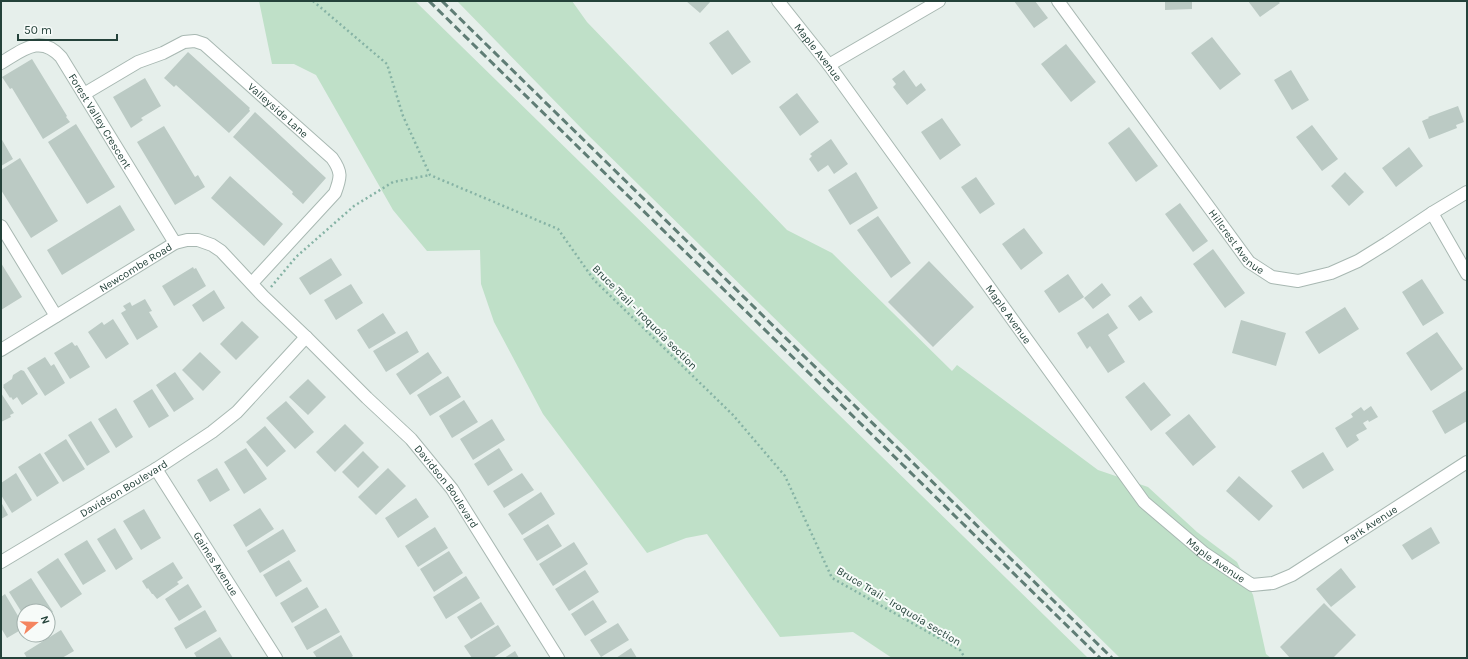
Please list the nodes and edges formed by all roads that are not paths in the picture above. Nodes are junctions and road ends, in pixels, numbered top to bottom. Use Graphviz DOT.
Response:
graph roads {
  1 [pos="778,1"];
  2 [pos="939,1"];
  3 [pos="1058,1"];
  4 [pos="1,63"];
  5 [pos="830,64"];
  6 [pos="84,94"];
  7 [pos="1467,192"];
  8 [pos="1432,213"];
  9 [pos="1,226"];
  10 [pos="175,243"];
  11 [pos="1467,274"];
  12 [pos="252,283"];
  13 [pos="263,296"];
  14 [pos="56,316"];
  15 [pos="306,337"];
  16 [pos="1,350"];
  17 [pos="1467,462"];
  18 [pos="156,469"];
  19 [pos="1,562"];
  20 [pos="1273,583"];
  21 [pos="276,658"];
  22 [pos="558,658"];
  1 -- 5 [label="street, Maple Avenue"];
  2 -- 5 [label="street"];
  3 -- 8 [label="street, Hillcrest Avenue"];
  4 -- 6 [label="street, Forest Valley Crescent"];
  5 -- 20 [label="street, Maple Avenue"];
  6 -- 10 [label="street, Forest Valley Crescent"];
  6 -- 12 [label="street, Valleyside Lane"];
  7 -- 8 [label="street, Hillcrest Avenue"];
  8 -- 11 [label="street"];
  9 -- 14 [label="street"];
  10 -- 12 [label="street, Newcombe Road"];
  10 -- 14 [label="street, Newcombe Road"];
  12 -- 13 [label="street, Newcombe Road"];
  13 -- 15 [label="street, Davidson Boulevard"];
  14 -- 16 [label="street, Newcombe Road"];
  15 -- 18 [label="street, Davidson Boulevard"];
  15 -- 22 [label="street, Davidson Boulevard"];
  17 -- 20 [label="street, Park Avenue"];
  18 -- 19 [label="street, Davidson Boulevard"];
  18 -- 21 [label="street, Gaines Avenue"];
}
